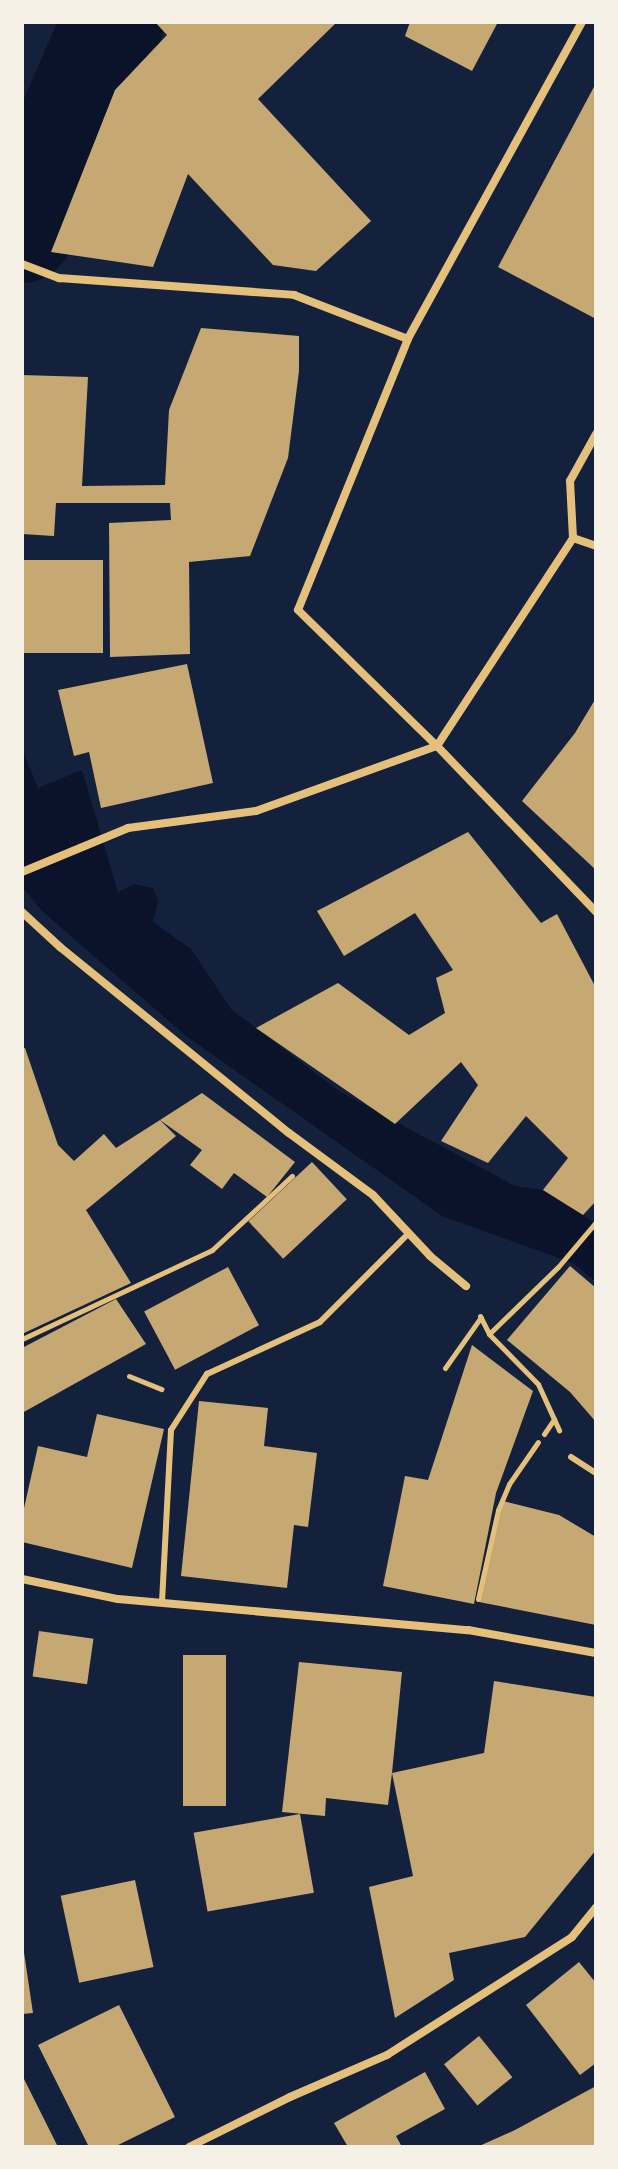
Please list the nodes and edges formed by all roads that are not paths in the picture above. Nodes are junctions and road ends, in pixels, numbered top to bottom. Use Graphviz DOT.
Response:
graph roads {
  1 [pos="582,22"];
  2 [pos="22,264"];
  3 [pos="408,339"];
  4 [pos="596,434"];
  5 [pos="573,538"];
  6 [pos="596,546"];
  7 [pos="437,746"];
  8 [pos="22,872"];
  9 [pos="22,912"];
  10 [pos="596,912"];
  11 [pos="409,1233"];
  12 [pos="466,1286"];
  13 [pos="571,1457"];
  14 [pos="596,1473"];
  15 [pos="22,1579"];
  16 [pos="162,1602"];
  17 [pos="596,1653"];
  18 [pos="596,1907"];
  19 [pos="189,2147"];
  1 -- 3 [label="street"];
  2 -- 3 [label="street"];
  3 -- 7 [label="street"];
  4 -- 5 [label="street"];
  5 -- 6 [label="street"];
  5 -- 7 [label="street"];
  7 -- 8 [label="street"];
  7 -- 10 [label="street"];
  9 -- 11 [label="street"];
  11 -- 12 [label="street"];
  11 -- 16 [label="lane"];
  13 -- 14 [label="lane"];
  15 -- 16 [label="street"];
  16 -- 17 [label="street"];
  18 -- 19 [label="street"];
}
